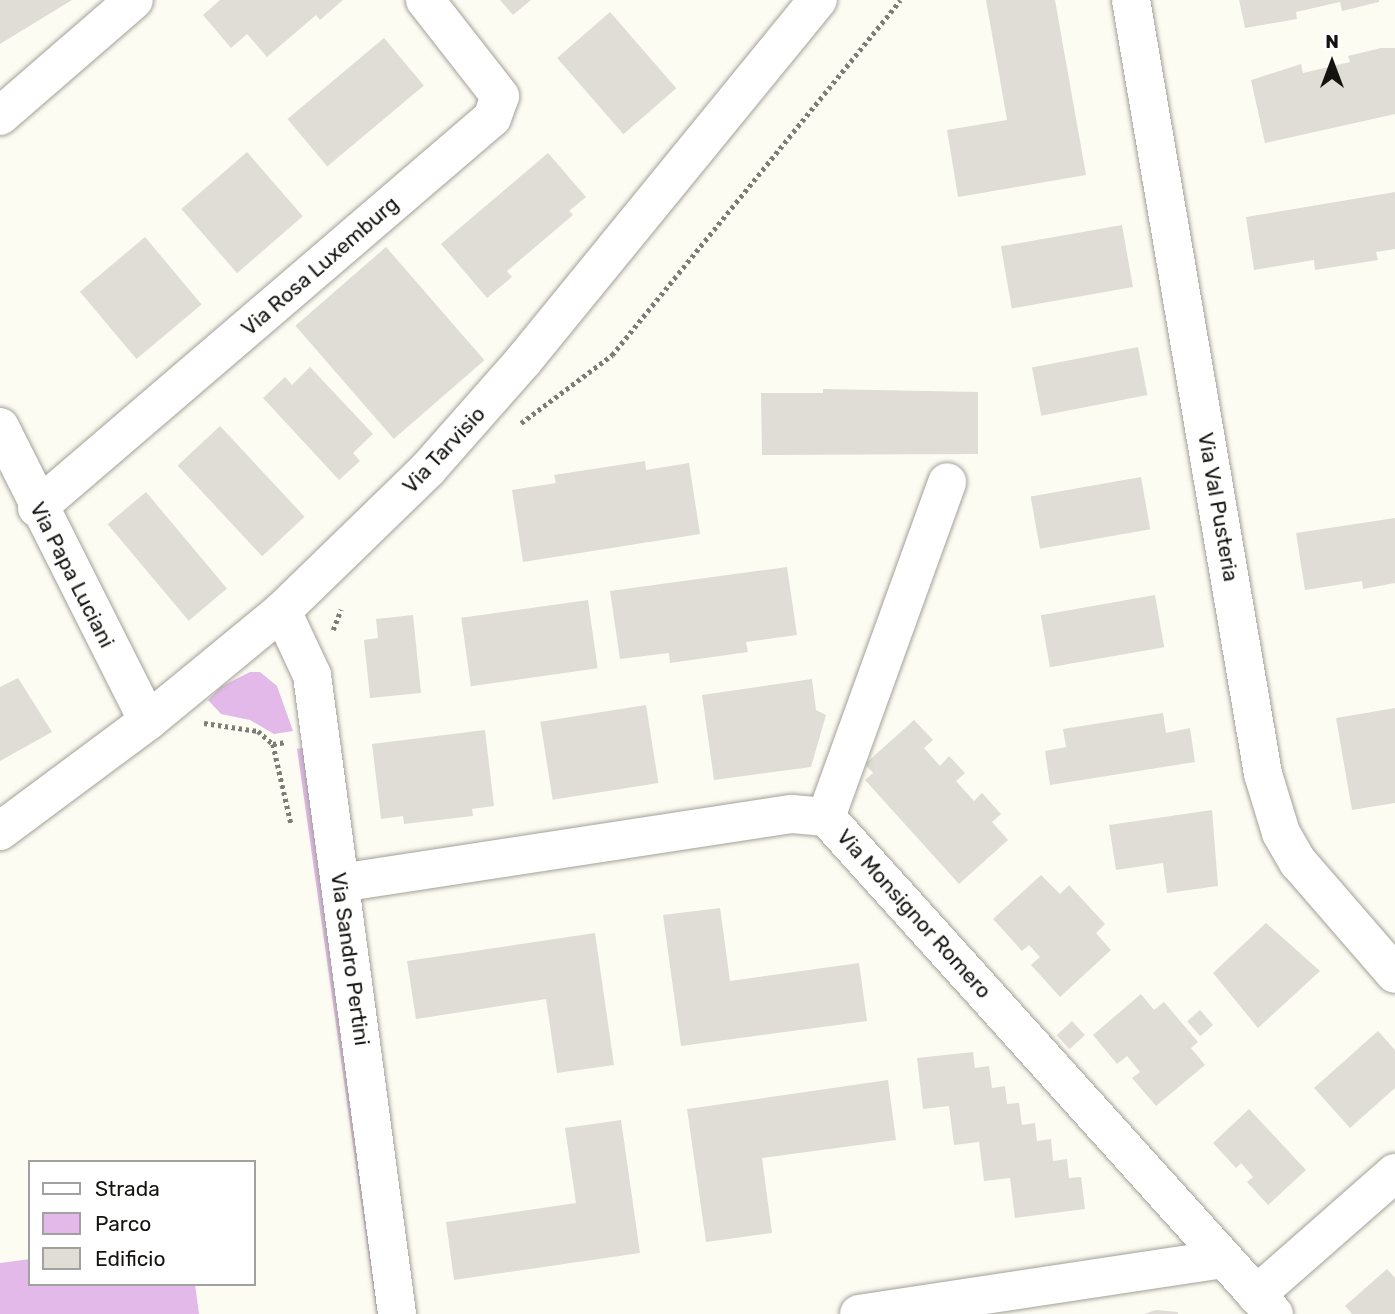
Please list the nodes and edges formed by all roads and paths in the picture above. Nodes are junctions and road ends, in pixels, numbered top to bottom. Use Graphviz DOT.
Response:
graph roads {
  1 [pos="134,0"];
  2 [pos="425,0"];
  3 [pos="818,0"];
  4 [pos="900,0"];
  5 [pos="1131,0"];
  6 [pos="0,116"];
  7 [pos="519,425"];
  8 [pos="0,427"];
  9 [pos="947,482"];
  10 [pos="37,508"];
  11 [pos="344,603"];
  12 [pos="282,611"];
  13 [pos="333,633"];
  14 [pos="148,721"];
  15 [pos="193,730"];
  16 [pos="319,738"];
  17 [pos="273,744"];
  18 [pos="826,817"];
  19 [pos="0,831"];
  20 [pos="293,834"];
  21 [pos="340,884"];
  22 [pos="1395,974"];
  23 [pos="1395,1173"];
  24 [pos="1223,1259"];
  25 [pos="1265,1305"];
  26 [pos="397,1314"];
  27 [pos="859,1314"];
  1 -- 6 [label="street"];
  2 -- 10 [label="street, Via Rosa Luxemburg"];
  3 -- 12 [label="street, Via Tarvisio"];
  4 -- 7 [label="path"];
  5 -- 22 [label="street, Via Val Pusteria"];
  8 -- 10 [label="street, Via Papa Luciani"];
  9 -- 18 [label="street"];
  10 -- 14 [label="street, Via Papa Luciani"];
  11 -- 13 [label="path"];
  12 -- 14 [label="street, Via Tarvisio"];
  12 -- 16 [label="street, Via Sandro Pertini"];
  14 -- 19 [label="street, Via Tarvisio"];
  15 -- 17 [label="path"];
  16 -- 17 [label="path"];
  16 -- 21 [label="street, Via Sandro Pertini"];
  17 -- 20 [label="path"];
  18 -- 21 [label="street, Via Monsignor Romero"];
  18 -- 24 [label="street, Via Monsignor Romero"];
  21 -- 26 [label="street, Via Sandro Pertini"];
  23 -- 25 [label="street"];
  24 -- 25 [label="street, Via Monsignor Romero"];
  24 -- 27 [label="street"];
}
